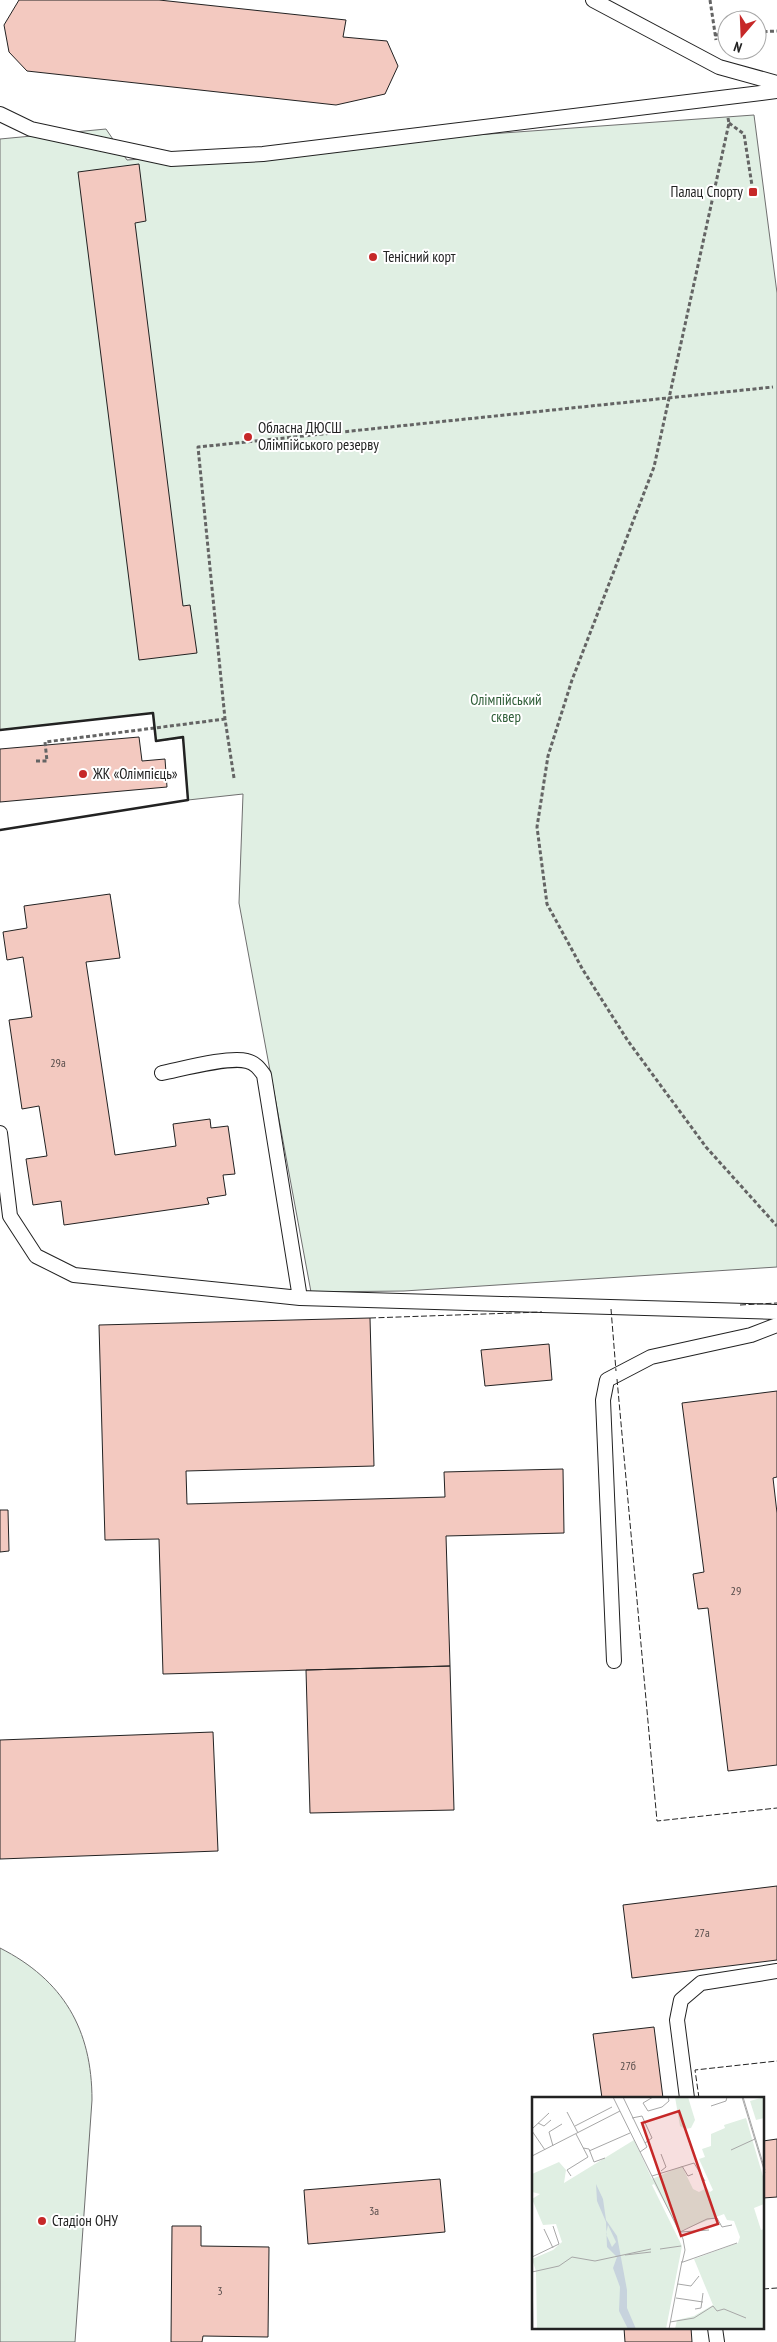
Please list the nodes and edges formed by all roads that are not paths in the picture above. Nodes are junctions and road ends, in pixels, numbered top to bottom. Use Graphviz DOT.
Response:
graph roads {
  1 [pos="593,0"];
  2 [pos="777,83"];
  3 [pos="777,91"];
  4 [pos="0,114"];
  5 [pos="162,1073"];
  6 [pos="0,1133"];
  7 [pos="300,1298"];
  8 [pos="777,1312"];
  9 [pos="777,1325"];
  10 [pos="614,1661"];
  11 [pos="777,1971"];
  12 [pos="687,2097"];
  1 -- 2 [label="lane"];
  3 -- 4 [label="lane"];
  5 -- 7 [label="lane"];
  6 -- 7 [label="lane"];
  7 -- 8 [label="lane"];
  9 -- 10 [label="lane"];
  11 -- 12 [label="lane"];
}
